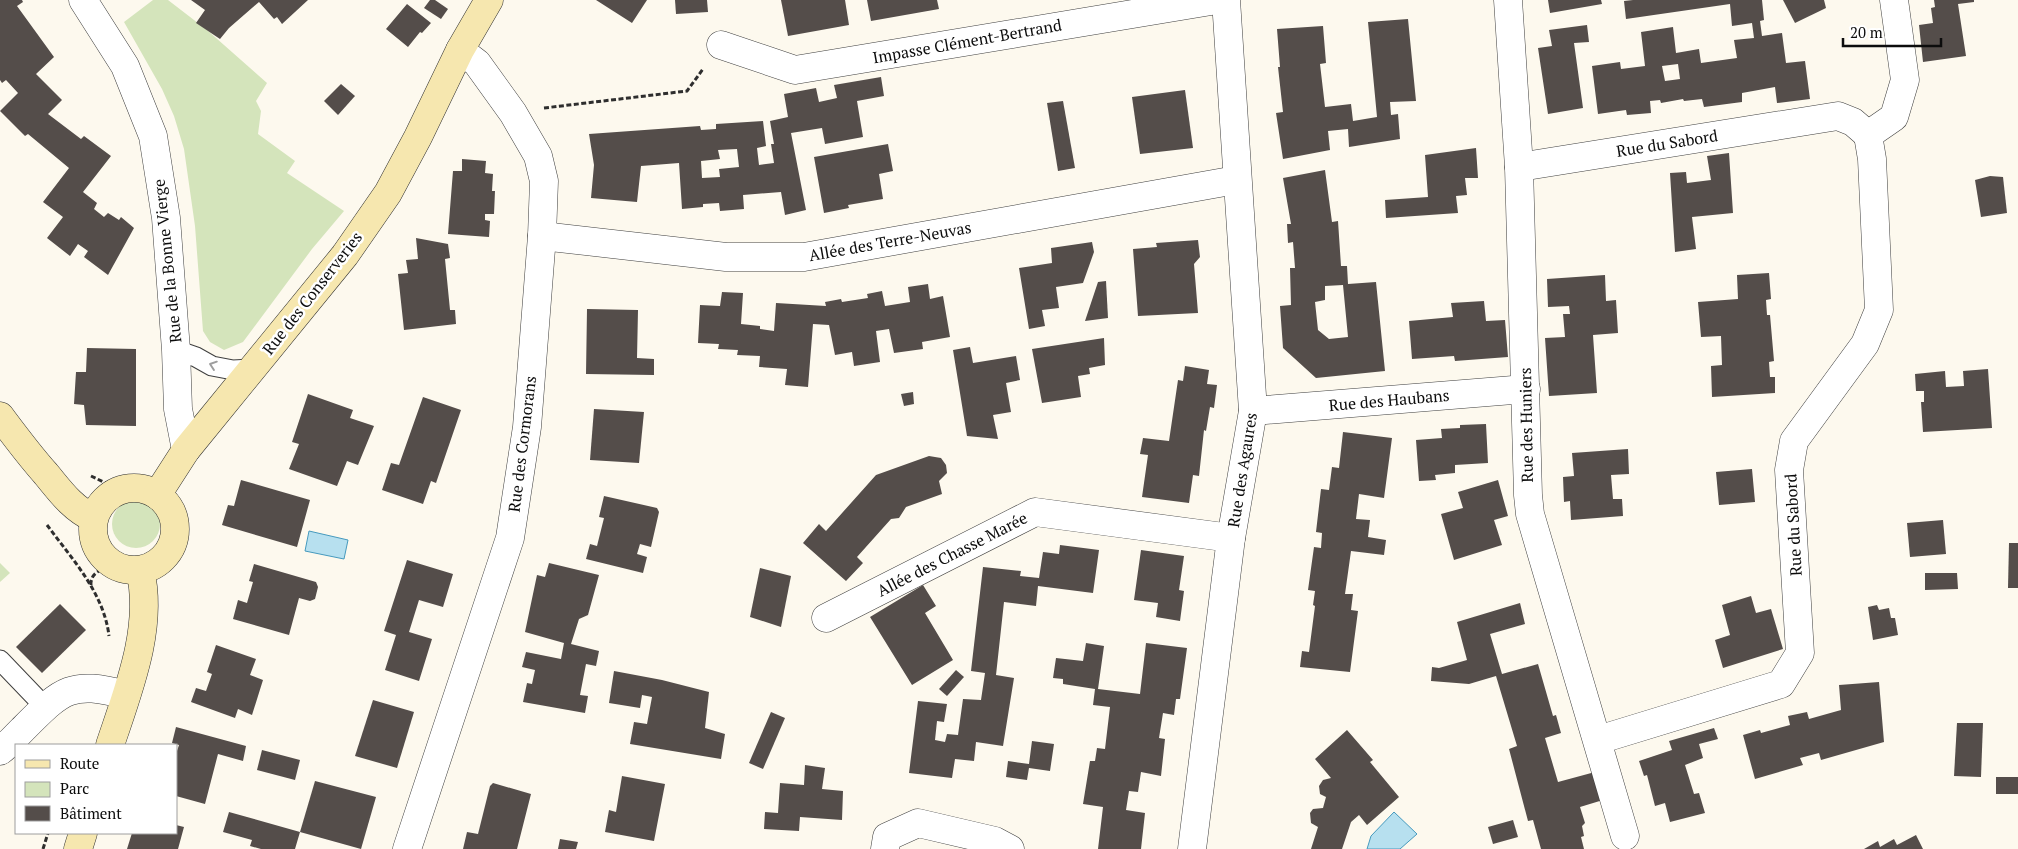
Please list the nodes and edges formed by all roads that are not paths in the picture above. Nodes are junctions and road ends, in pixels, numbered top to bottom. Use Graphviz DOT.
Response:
graph roads {
  1 [pos="83,0"];
  2 [pos="489,0"];
  3 [pos="1216,0"];
  4 [pos="1226,0"];
  5 [pos="1508,0"];
  6 [pos="1894,0"];
  7 [pos="721,45"];
  8 [pos="460,50"];
  9 [pos="1868,135"];
  10 [pos="1519,167"];
  11 [pos="1236,180"];
  12 [pos="542,236"];
  13 [pos="176,350"];
  14 [pos="252,369"];
  15 [pos="1526,389"];
  16 [pos="1253,411"];
  17 [pos="0,416"];
  18 [pos="186,450"];
  19 [pos="158,495"];
  20 [pos="93,518"];
  21 [pos="1231,538"];
  22 [pos="140,570"];
  23 [pos="826,618"];
  24 [pos="0,660"];
  25 [pos="126,695"];
  26 [pos="45,707"];
  27 [pos="1598,740"];
  28 [pos="110,744"];
  29 [pos="7,753"];
  30 [pos="83,834"];
  31 [pos="1625,836"];
  32 [pos="78,849"];
  33 [pos="407,849"];
  34 [pos="885,849"];
  35 [pos="1010,849"];
  36 [pos="1192,849"];
  1 -- 13 [label="street, Rue de la Bonne Vierge"];
  2 -- 8 [label="street, Rue des Conserveries"];
  3 -- 7 [label="street, Impasse Clément-Bertrand"];
  4 -- 11 [label="street, Rue des Agaures"];
  5 -- 10 [label="street, Rue des Huniers"];
  6 -- 9 [label="street"];
  8 -- 12 [label="street, Rue des Cormorans"];
  8 -- 14 [label="street, Rue des Conserveries"];
  9 -- 10 [label="street, Rue du Sabord"];
  9 -- 27 [label="street, Rue du Sabord"];
  10 -- 15 [label="street, Rue des Huniers"];
  11 -- 12 [label="street, Allée des Terre-Neuvas"];
  11 -- 16 [label="street, Rue des Agaures"];
  12 -- 33 [label="street, Rue des Cormorans"];
  14 -- 13 [label="lane, one-way"];
  13 -- 18 [label="street, Rue de la Bonne Vierge"];
  14 -- 18 [label="street, Rue des Conserveries"];
  15 -- 16 [label="street, Rue des Haubans"];
  15 -- 27 [label="street, Rue des Huniers"];
  16 -- 21 [label="street, Rue des Agaures"];
  17 -- 20 [label="street"];
  18 -- 19 [label="street, Rue des Conserveries"];
  19 -- 20 [label="street"];
  19 -- 22 [label="street"];
  20 -- 22 [label="street"];
  21 -- 23 [label="street, Allée des Chasse Marée"];
  21 -- 36 [label="street, Rue des Agaures"];
  22 -- 25 [label="street"];
  24 -- 26 [label="lane"];
  25 -- 26 [label="street"];
  25 -- 28 [label="street"];
  26 -- 29 [label="street"];
  27 -- 31 [label="street, Rue des Huniers"];
  30 -- 32 [label="street"];
  34 -- 35 [label="street"];
}
